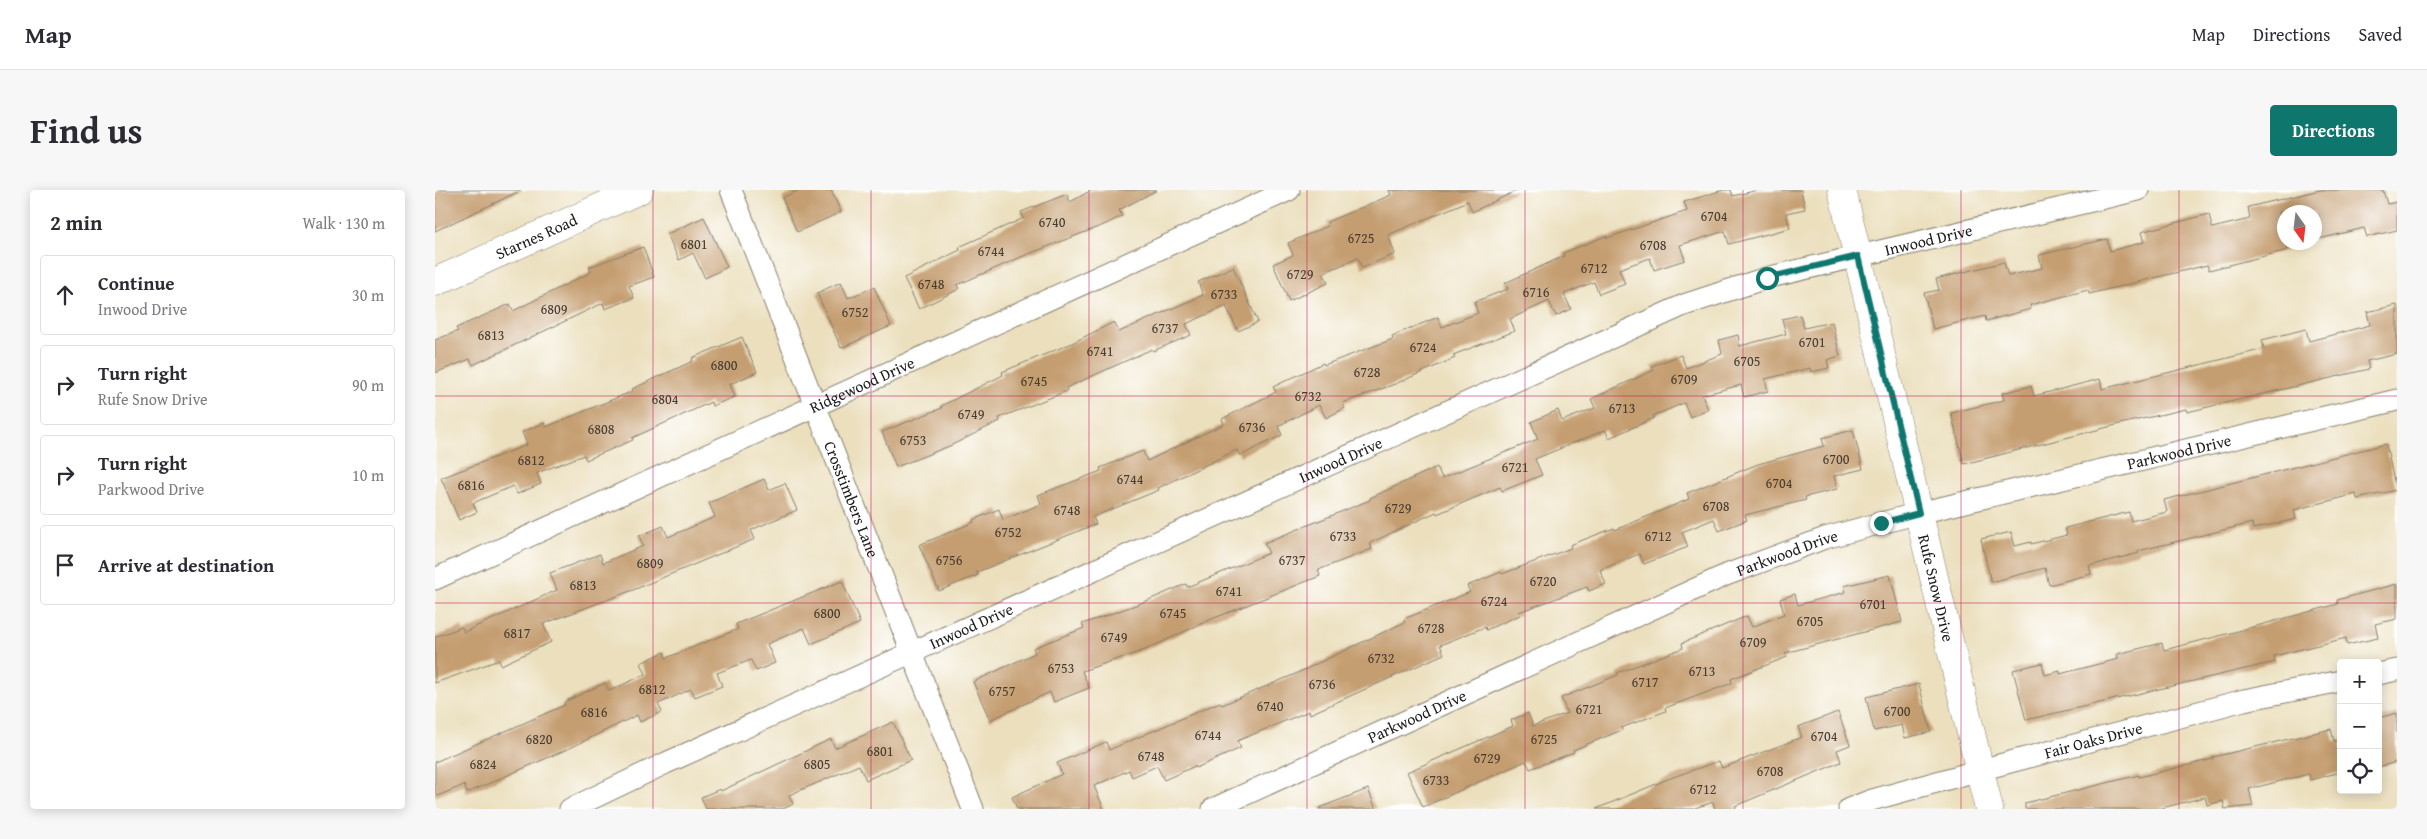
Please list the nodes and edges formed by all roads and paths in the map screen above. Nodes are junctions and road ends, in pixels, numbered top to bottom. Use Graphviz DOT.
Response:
graph roads {
  1 [pos="639,190"];
  2 [pos="731,190"];
  3 [pos="1289,190"];
  4 [pos="1842,190"];
  5 [pos="2138,190"];
  6 [pos="1858,256"];
  7 [pos="435,282"];
  8 [pos="2397,400"];
  9 [pos="816,406"];
  10 [pos="1919,513"];
  11 [pos="435,579"];
  12 [pos="912,653"];
  13 [pos="2397,670"];
  14 [pos="2382,673"];
  15 [pos="2337,682"];
  16 [pos="1980,770"];
  17 [pos="1257,800"];
  18 [pos="571,809"];
  19 [pos="973,809"];
  20 [pos="1213,809"];
  21 [pos="1849,809"];
  22 [pos="1989,809"];
  1 -- 7 [label="main road, Starnes Road"];
  2 -- 9 [label="street, Crosstimbers Lane"];
  3 -- 9 [label="street, Ridgewood Drive"];
  4 -- 6 [label="main road, Rufe Snow Drive"];
  5 -- 6 [label="street, Inwood Drive"];
  6 -- 10 [label="main road, Rufe Snow Drive"];
  6 -- 12 [label="street, Inwood Drive"];
  8 -- 10 [label="street, Parkwood Drive"];
  9 -- 11 [label="street, Ridgewood Drive"];
  9 -- 12 [label="street, Crosstimbers Lane"];
  10 -- 16 [label="main road, Rufe Snow Drive"];
  10 -- 17 [label="street, Parkwood Drive"];
  12 -- 18 [label="street, Inwood Drive"];
  12 -- 19 [label="street, Crosstimbers Lane"];
  13 -- 14 [label="street"];
  15 -- 16 [label="street, Fair Oaks Drive"];
  16 -- 21 [label="street, Fair Oaks Drive"];
  16 -- 22 [label="main road, Rufe Snow Drive"];
  17 -- 20 [label="street, Parkwood Drive"];
}
